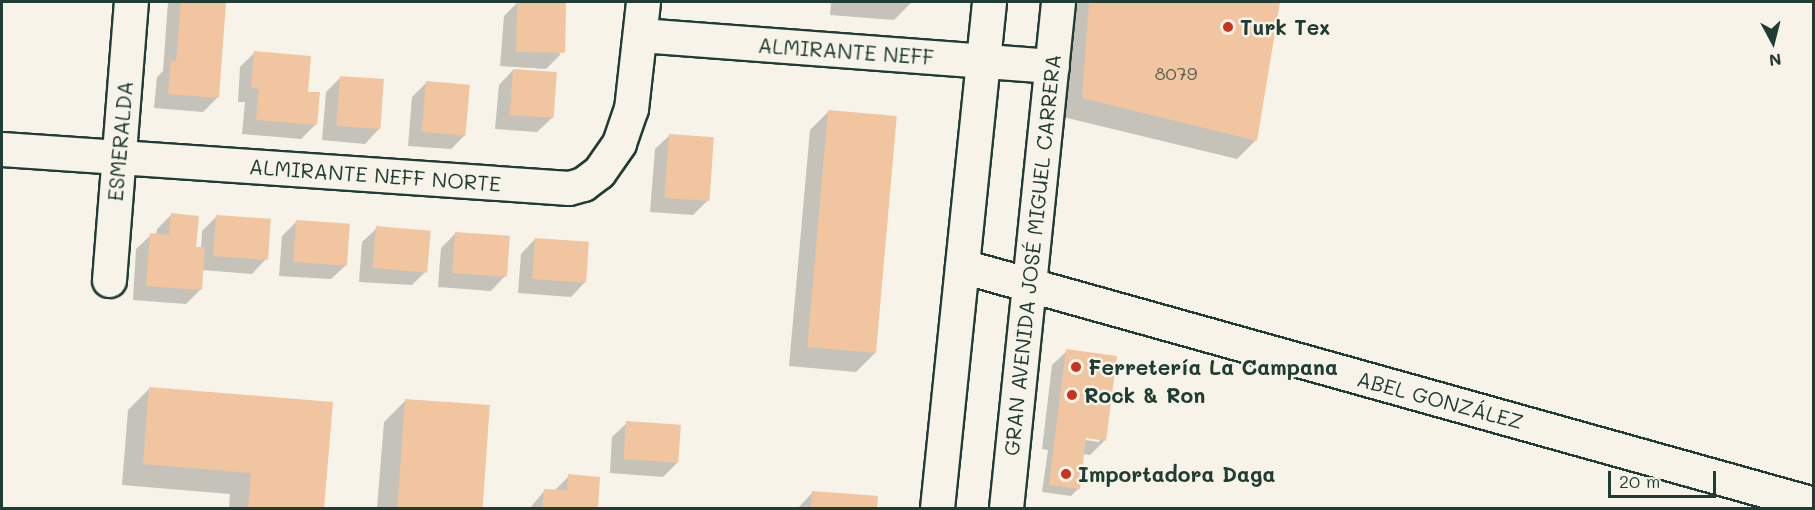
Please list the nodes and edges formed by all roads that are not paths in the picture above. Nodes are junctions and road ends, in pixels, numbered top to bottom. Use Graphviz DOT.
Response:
graph roads {
  1 [pos="132,2"];
  2 [pos="643,2"];
  3 [pos="989,2"];
  4 [pos="1058,2"];
  5 [pos="640,35"];
  6 [pos="983,61"];
  7 [pos="1052,66"];
  8 [pos="2,149"];
  9 [pos="119,157"];
  10 [pos="962,266"];
  11 [pos="110,280"];
  12 [pos="1029,286"];
  13 [pos="1814,504"];
  14 [pos="937,508"];
  15 [pos="1006,508"];
  1 -- 9 [label="street, ESMERALDA"];
  2 -- 5 [label="street, ALMIRANTE NEFF NORTE"];
  3 -- 6 [label="street"];
  4 -- 7 [label="street, GRAN AVENIDA JOSÉ MIGUEL CARRERA"];
  5 -- 6 [label="street, ALMIRANTE NEFF"];
  5 -- 9 [label="street, ALMIRANTE NEFF NORTE"];
  6 -- 7 [label="street, ALMIRANTE NEFF"];
  6 -- 10 [label="street"];
  7 -- 12 [label="street, GRAN AVENIDA JOSÉ MIGUEL CARRERA"];
  8 -- 9 [label="street, ALMIRANTE NEFF NORTE"];
  9 -- 11 [label="street, ESMERALDA"];
  10 -- 12 [label="street, ABEL GONZÁLEZ"];
  10 -- 14 [label="street"];
  12 -- 13 [label="street, ABEL GONZÁLEZ"];
  12 -- 15 [label="street, GRAN AVENIDA JOSÉ MIGUEL CARRERA"];
}
